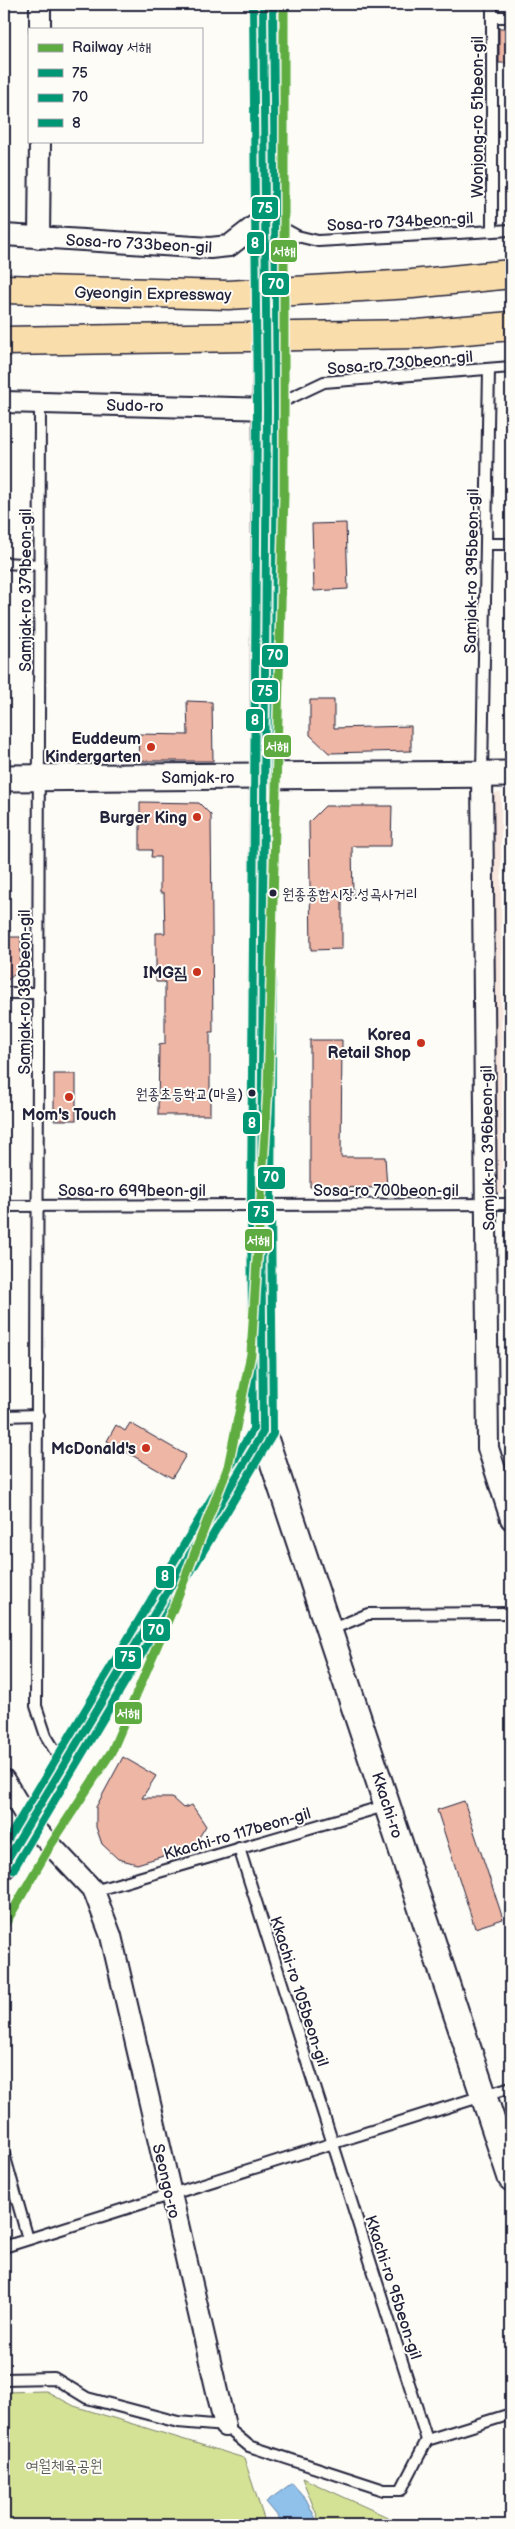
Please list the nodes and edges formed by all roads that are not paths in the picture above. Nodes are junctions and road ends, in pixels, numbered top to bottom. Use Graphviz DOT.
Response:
graph roads {
  1 [pos="40,4"];
  2 [pos="263,4"];
  3 [pos="492,4"];
  4 [pos="492,17"];
  5 [pos="511,17"];
  6 [pos="40,28"];
  7 [pos="40,142"];
  8 [pos="265,218"];
  9 [pos="511,230"];
  10 [pos="492,231"];
  11 [pos="4,236"];
  12 [pos="39,238"];
  13 [pos="265,257"];
  14 [pos="511,274"];
  15 [pos="4,289"];
  16 [pos="511,326"];
  17 [pos="4,341"];
  18 [pos="266,359"];
  19 [pos="511,367"];
  20 [pos="489,369"];
  21 [pos="4,402"];
  22 [pos="40,403"];
  23 [pos="267,409"];
  24 [pos="487,544"];
  25 [pos="511,544"];
  26 [pos="4,563"];
  27 [pos="40,565"];
  28 [pos="482,774"];
  29 [pos="511,774"];
  30 [pos="263,776"];
  31 [pos="40,777"];
  32 [pos="4,778"];
  33 [pos="4,993"];
  34 [pos="39,993"];
  35 [pos="487,1204"];
  36 [pos="511,1204"];
  37 [pos="261,1205"];
  38 [pos="4,1206"];
  39 [pos="39,1206"];
  40 [pos="38,1415"];
  41 [pos="4,1416"];
  42 [pos="263,1432"];
  43 [pos="511,1519"];
  44 [pos="511,1613"];
  45 [pos="330,1630"];
  46 [pos="65,1766"];
  47 [pos="4,1780"];
  48 [pos="388,1805"];
  49 [pos="30,1823"];
  50 [pos="239,1848"];
  51 [pos="4,1865"];
  52 [pos="94,1891"];
  53 [pos="511,2087"];
  54 [pos="484,2095"];
  55 [pos="333,2143"];
  56 [pos="4,2154"];
  57 [pos="511,2178"];
  58 [pos="170,2194"];
  59 [pos="28,2239"];
  60 [pos="4,2246"];
  61 [pos="4,2379"];
  62 [pos="511,2414"];
  63 [pos="224,2426"];
  64 [pos="427,2440"];
  1 -- 6 [label="street"];
  2 -- 8 [label="street"];
  3 -- 4 [label="lane, Wonjong-ro 51beon-gil"];
  4 -- 5 [label="lane"];
  4 -- 10 [label="lane, Wonjong-ro 51beon-gil"];
  7 -- 12 [label="street"];
  8 -- 10 [label="lane, Sosa-ro 734beon-gil"];
  8 -- 12 [label="street, Sosa-ro 733beon-gil"];
  8 -- 13 [label="street"];
  9 -- 10 [label="lane, Sosa-ro 734beon-gil"];
  11 -- 12 [label="street, Sosa-ro 733beon-gil"];
  14 -- 15 [label="highway, Gyeongin Expressway"];
  16 -- 17 [label="highway"];
  18 -- 23 [label="street"];
  19 -- 20 [label="lane, Sosa-ro 730beon-gil"];
  20 -- 23 [label="lane, Sosa-ro 730beon-gil"];
  20 -- 24 [label="lane, Samjak-ro 395beon-gil"];
  21 -- 22 [label="street, Sudo-ro"];
  22 -- 23 [label="street, Sudo-ro"];
  22 -- 27 [label="lane, Samjak-ro 379beon-gil"];
  23 -- 30 [label="street"];
  24 -- 25 [label="lane"];
  24 -- 28 [label="lane, Samjak-ro 395beon-gil"];
  26 -- 27 [label="lane"];
  27 -- 31 [label="lane, Samjak-ro 379beon-gil"];
  28 -- 29 [label="street, Samjak-ro"];
  28 -- 30 [label="street, Samjak-ro"];
  28 -- 35 [label="street, Samjak-ro 396beon-gil"];
  30 -- 31 [label="street, Samjak-ro"];
  30 -- 37 [label="street"];
  31 -- 32 [label="street, Samjak-ro"];
  31 -- 34 [label="lane, Samjak-ro 380beon-gil"];
  33 -- 34 [label="lane"];
  34 -- 39 [label="lane, Samjak-ro 380beon-gil"];
  35 -- 36 [label="lane, Sosa-ro 700beon-gil"];
  35 -- 37 [label="lane, Sosa-ro 700beon-gil"];
  35 -- 43 [label="street, Samjak-ro 396beon-gil"];
  37 -- 39 [label="lane, Sosa-ro 699beon-gil"];
  37 -- 42 [label="street"];
  38 -- 39 [label="lane, Sosa-ro 699beon-gil"];
  39 -- 40 [label="lane, Samjak-ro 380beon-gil"];
  40 -- 41 [label="lane"];
  40 -- 46 [label="lane, Samjak-ro 380beon-gil"];
  42 -- 45 [label="street, Kkachi-ro"];
  42 -- 46 [label="street"];
  44 -- 45 [label="lane"];
  45 -- 48 [label="street, Kkachi-ro"];
  46 -- 49 [label="street"];
  47 -- 49 [label="street, Seongo-ro"];
  48 -- 50 [label="lane, Kkachi-ro 117beon-gil"];
  48 -- 54 [label="street, Kkachi-ro"];
  49 -- 51 [label="street"];
  49 -- 52 [label="street, Seongo-ro"];
  50 -- 52 [label="lane, Kkachi-ro 117beon-gil"];
  50 -- 55 [label="lane, Kkachi-ro 105beon-gil"];
  52 -- 58 [label="street, Seongo-ro"];
  53 -- 54 [label="lane"];
  54 -- 55 [label="lane"];
  54 -- 57 [label="street, Kkachi-ro"];
  55 -- 58 [label="lane"];
  55 -- 64 [label="lane, Kkachi-ro 95beon-gil"];
  56 -- 59 [label="lane"];
  58 -- 59 [label="lane"];
  58 -- 63 [label="street, Seongo-ro"];
  59 -- 60 [label="lane"];
  61 -- 63 [label="lane"];
  62 -- 64 [label="lane"];
  63 -- 64 [label="lane"];
}
